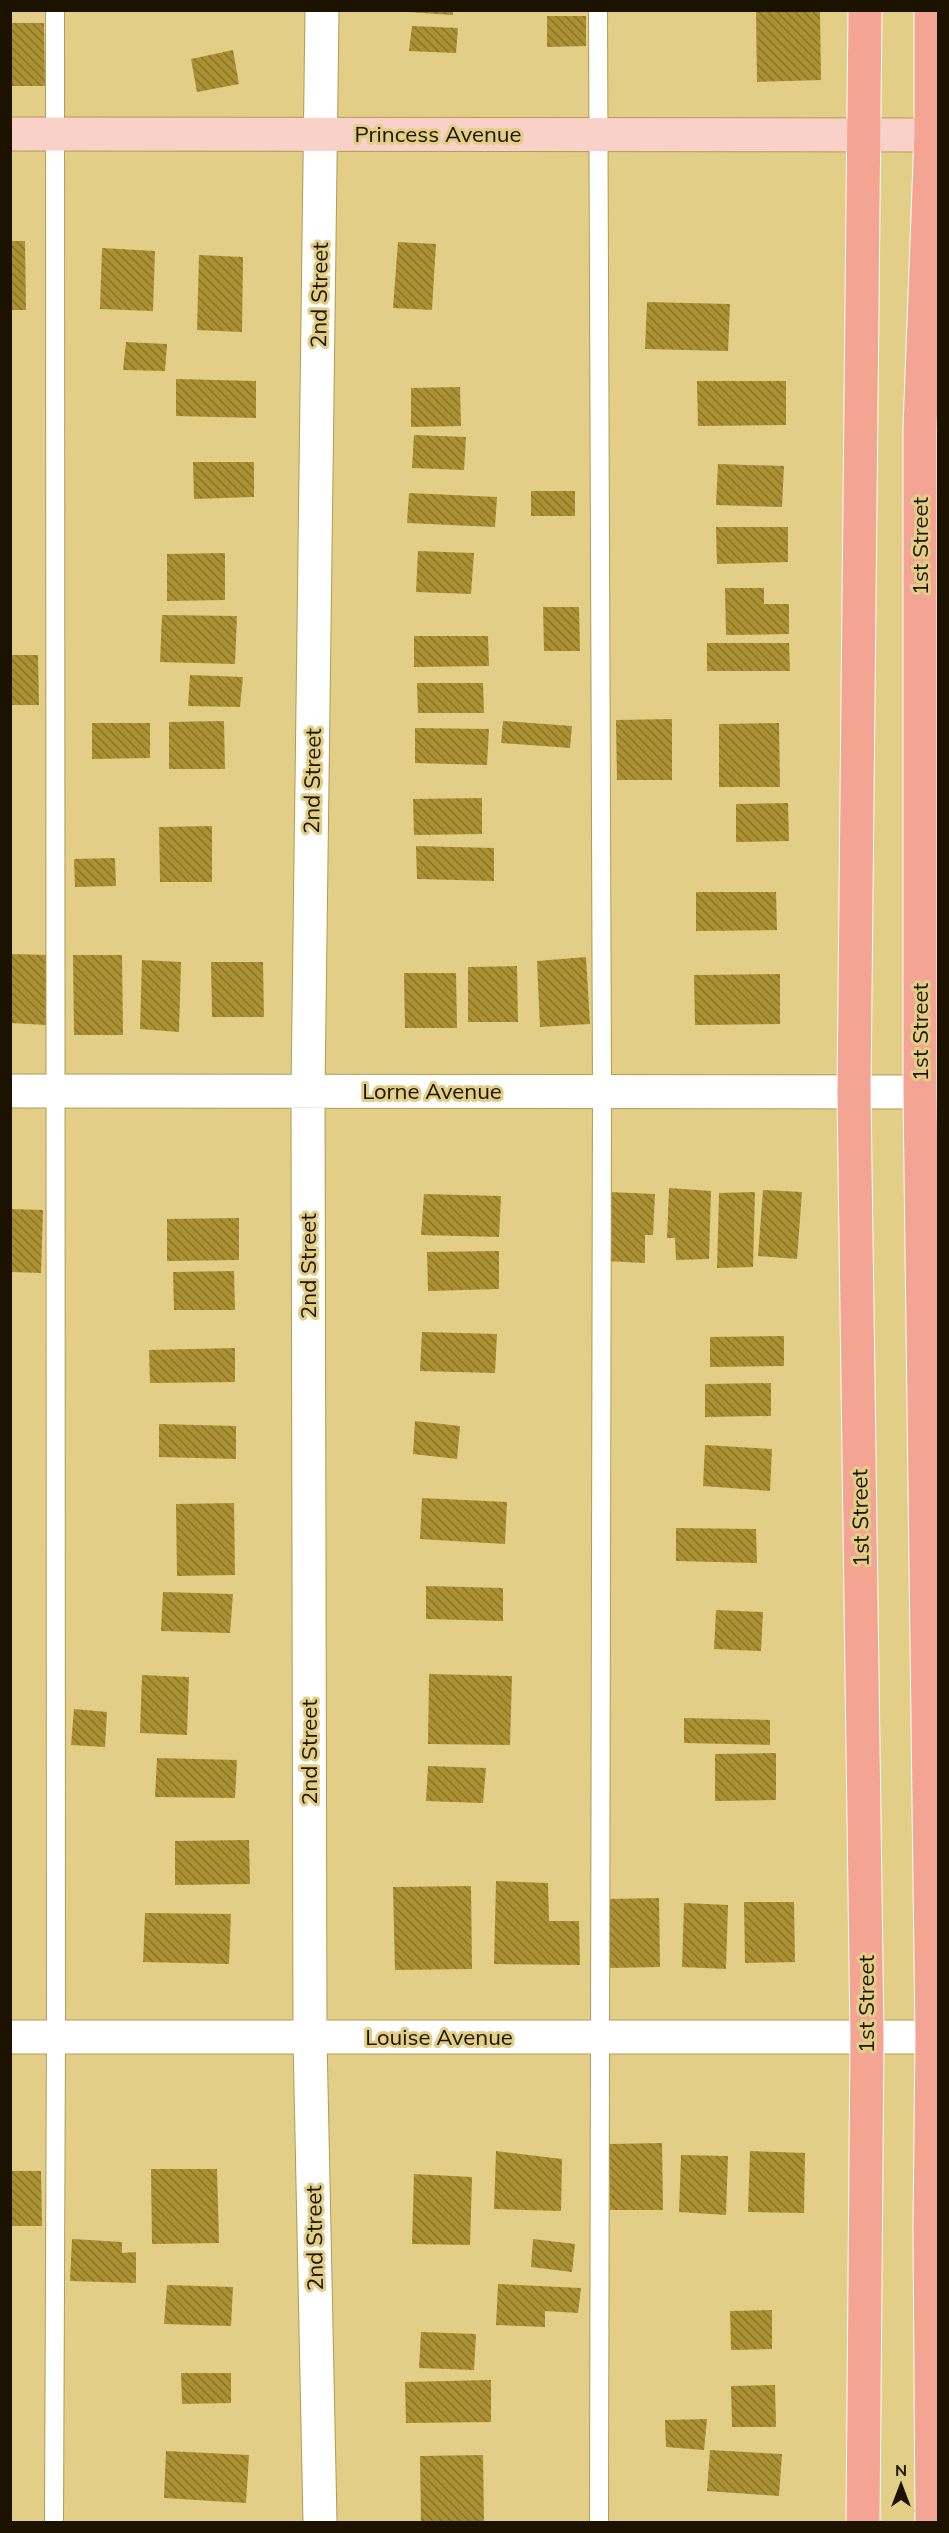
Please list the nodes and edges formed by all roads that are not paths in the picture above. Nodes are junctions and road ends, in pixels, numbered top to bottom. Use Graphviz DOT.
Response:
graph roads {
  1 [pos="55,10"];
  2 [pos="322,10"];
  3 [pos="598,10"];
  4 [pos="865,10"];
  5 [pos="931,10"];
  6 [pos="10,134"];
  7 [pos="54,135"];
  8 [pos="321,135"];
  9 [pos="598,135"];
  10 [pos="866,135"];
  11 [pos="935,135"];
  12 [pos="929,428"];
  13 [pos="10,1091"];
  14 [pos="54,1091"];
  15 [pos="308,1091"];
  16 [pos="602,1092"];
  17 [pos="854,1092"];
  18 [pos="929,1092"];
  19 [pos="10,2037"];
  20 [pos="56,2037"];
  21 [pos="310,2037"];
  22 [pos="599,2037"];
  23 [pos="867,2037"];
  24 [pos="935,2037"];
  25 [pos="934,2233"];
  26 [pos="54,2523"];
  27 [pos="320,2523"];
  28 [pos="599,2523"];
  29 [pos="863,2523"];
  30 [pos="932,2523"];
  1 -- 7 [label="lane"];
  2 -- 8 [label="street, 2nd Street"];
  3 -- 9 [label="lane"];
  4 -- 10 [label="main road, 1st Street"];
  5 -- 11 [label="main road, 1st Street"];
  6 -- 7 [label="street, Princess Avenue"];
  7 -- 8 [label="street, Princess Avenue"];
  7 -- 14 [label="lane"];
  8 -- 9 [label="street, Princess Avenue"];
  8 -- 15 [label="street, 2nd Street"];
  9 -- 10 [label="street, Princess Avenue"];
  9 -- 16 [label="lane"];
  10 -- 11 [label="street, Princess Avenue"];
  10 -- 17 [label="main road, 1st Street"];
  11 -- 12 [label="main road, 1st Street"];
  12 -- 18 [label="main road, 1st Street"];
  13 -- 14 [label="street, Lorne Avenue"];
  14 -- 15 [label="street, Lorne Avenue"];
  14 -- 20 [label="lane"];
  15 -- 16 [label="street, Lorne Avenue"];
  15 -- 21 [label="street, 2nd Street"];
  16 -- 17 [label="street, Lorne Avenue"];
  16 -- 22 [label="lane"];
  17 -- 18 [label="street, Lorne Avenue"];
  17 -- 23 [label="main road, 1st Street"];
  18 -- 24 [label="main road, 1st Street"];
  19 -- 20 [label="street, Louise Avenue"];
  20 -- 21 [label="street, Louise Avenue"];
  20 -- 26 [label="lane"];
  21 -- 22 [label="street, Louise Avenue"];
  21 -- 27 [label="street, 2nd Street"];
  22 -- 23 [label="street, Louise Avenue"];
  22 -- 28 [label="lane"];
  23 -- 24 [label="street, Louise Avenue"];
  23 -- 29 [label="main road, 1st Street"];
  24 -- 25 [label="main road, 1st Street"];
  25 -- 30 [label="main road, 1st Street"];
}
